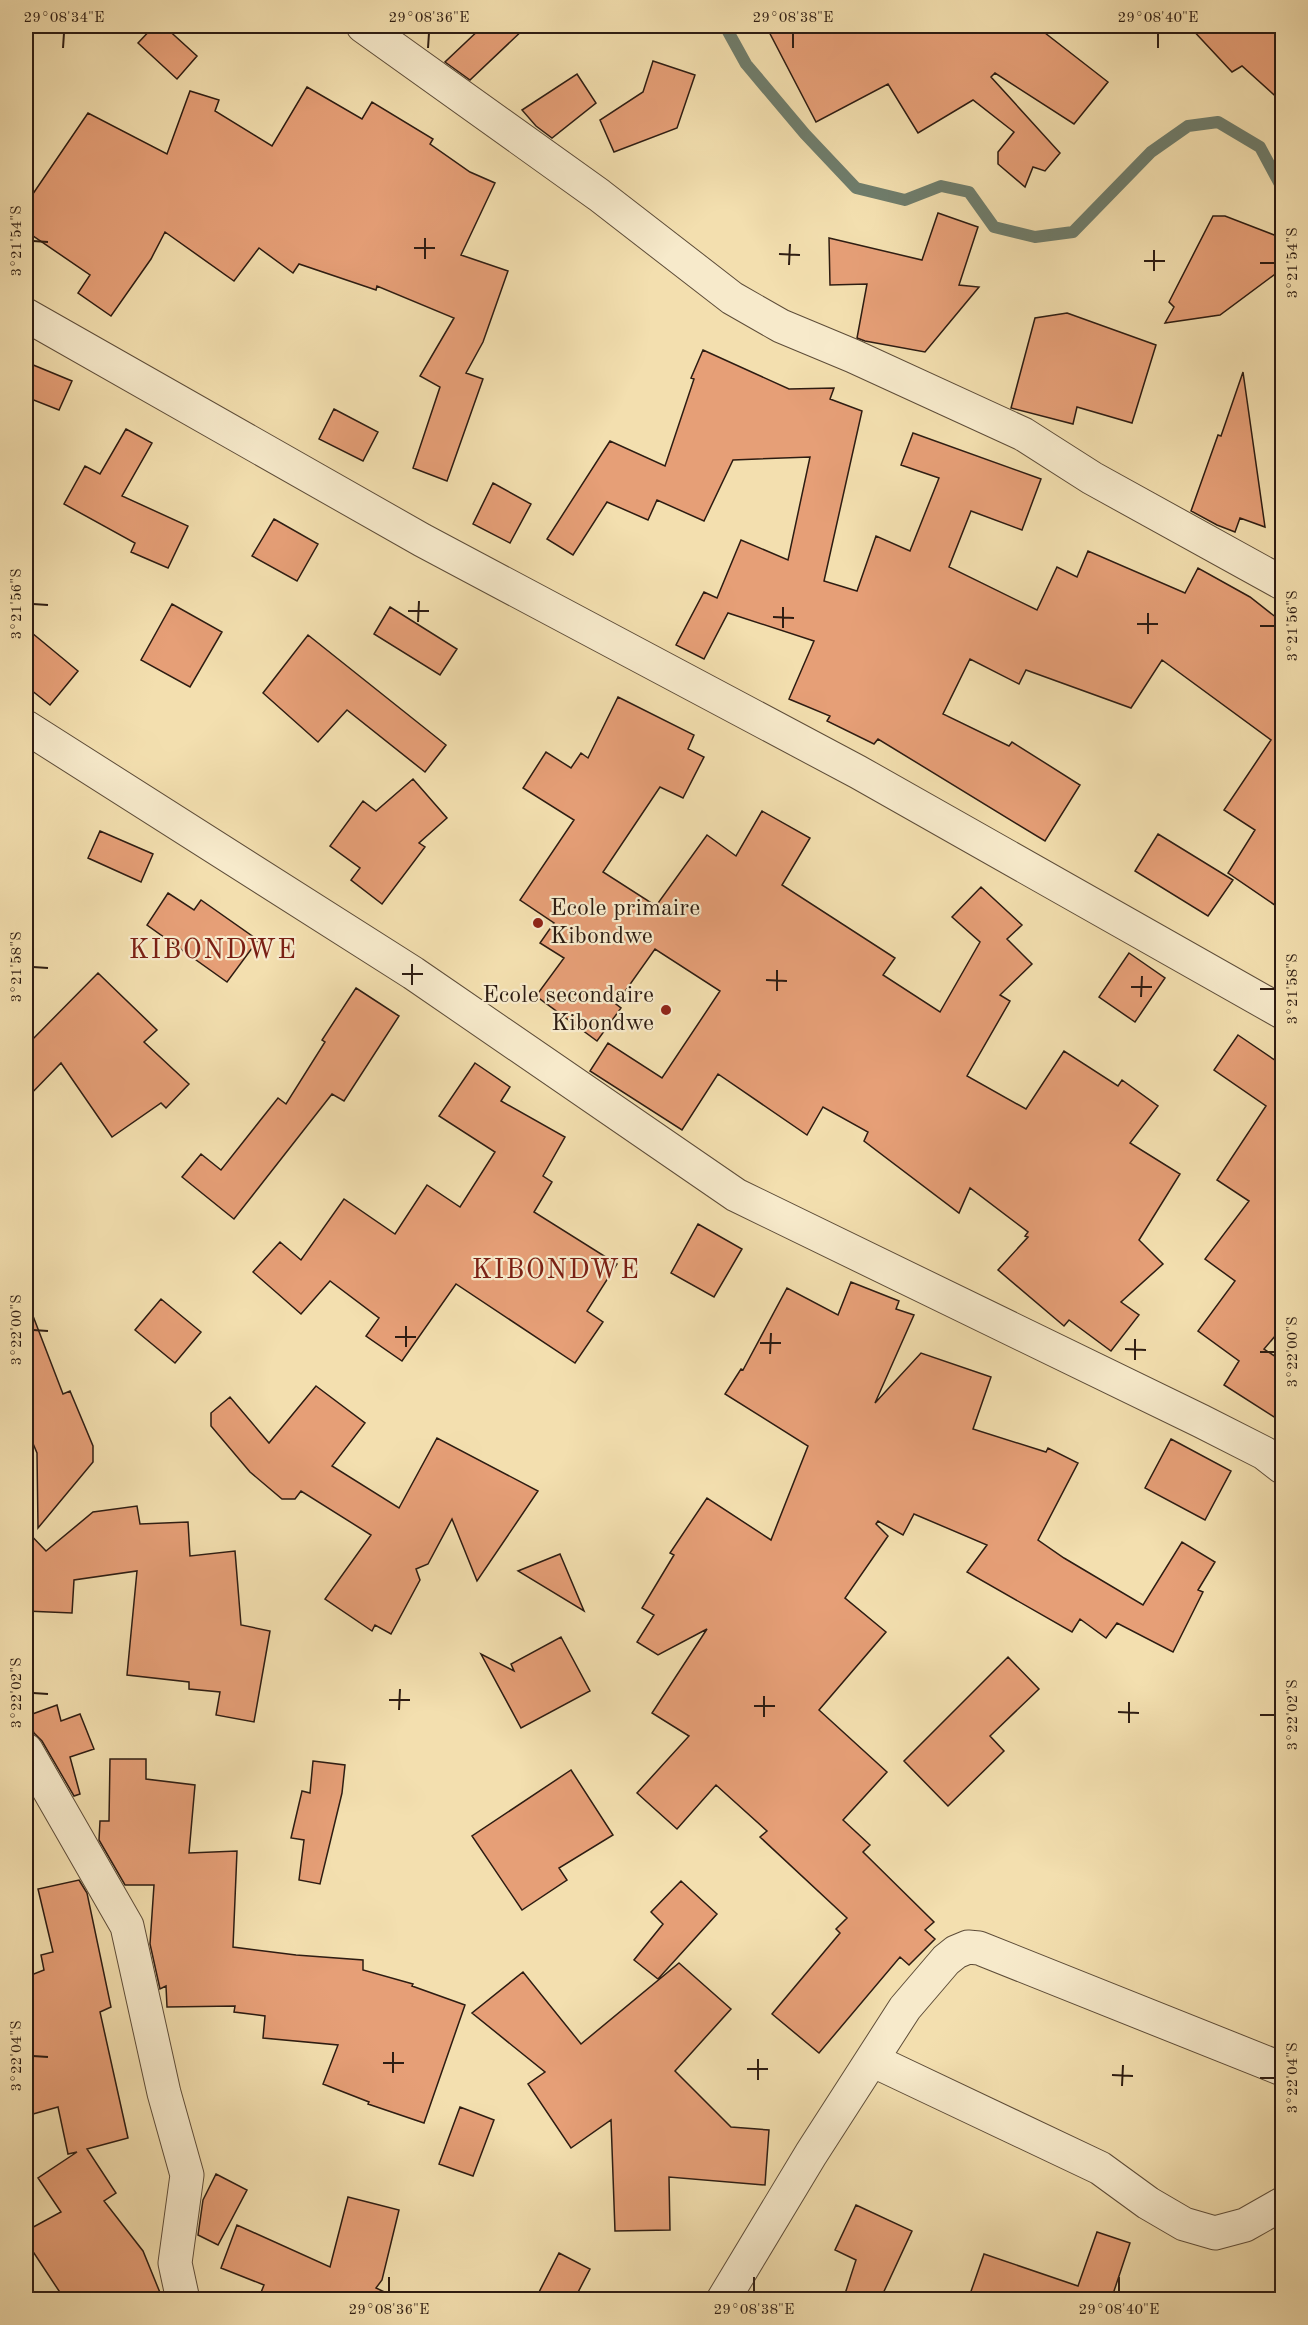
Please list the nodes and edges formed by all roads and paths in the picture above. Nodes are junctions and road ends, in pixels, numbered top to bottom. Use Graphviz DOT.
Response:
graph roads {
  1 [pos="363,26"];
  2 [pos="26,315"];
  3 [pos="1282,583"];
  4 [pos="26,727"];
  5 [pos="1282,1012"];
  6 [pos="1282,1467"];
  7 [pos="26,1750"];
  8 [pos="872,2060"];
  9 [pos="1282,2069"];
  10 [pos="1282,2204"];
  11 [pos="183,2300"];
  12 [pos="723,2300"];
  1 -- 3 [label="street"];
  2 -- 5 [label="street"];
  4 -- 6 [label="street"];
  7 -- 11 [label="street"];
  8 -- 9 [label="street"];
  8 -- 10 [label="street"];
  8 -- 12 [label="street"];
}
